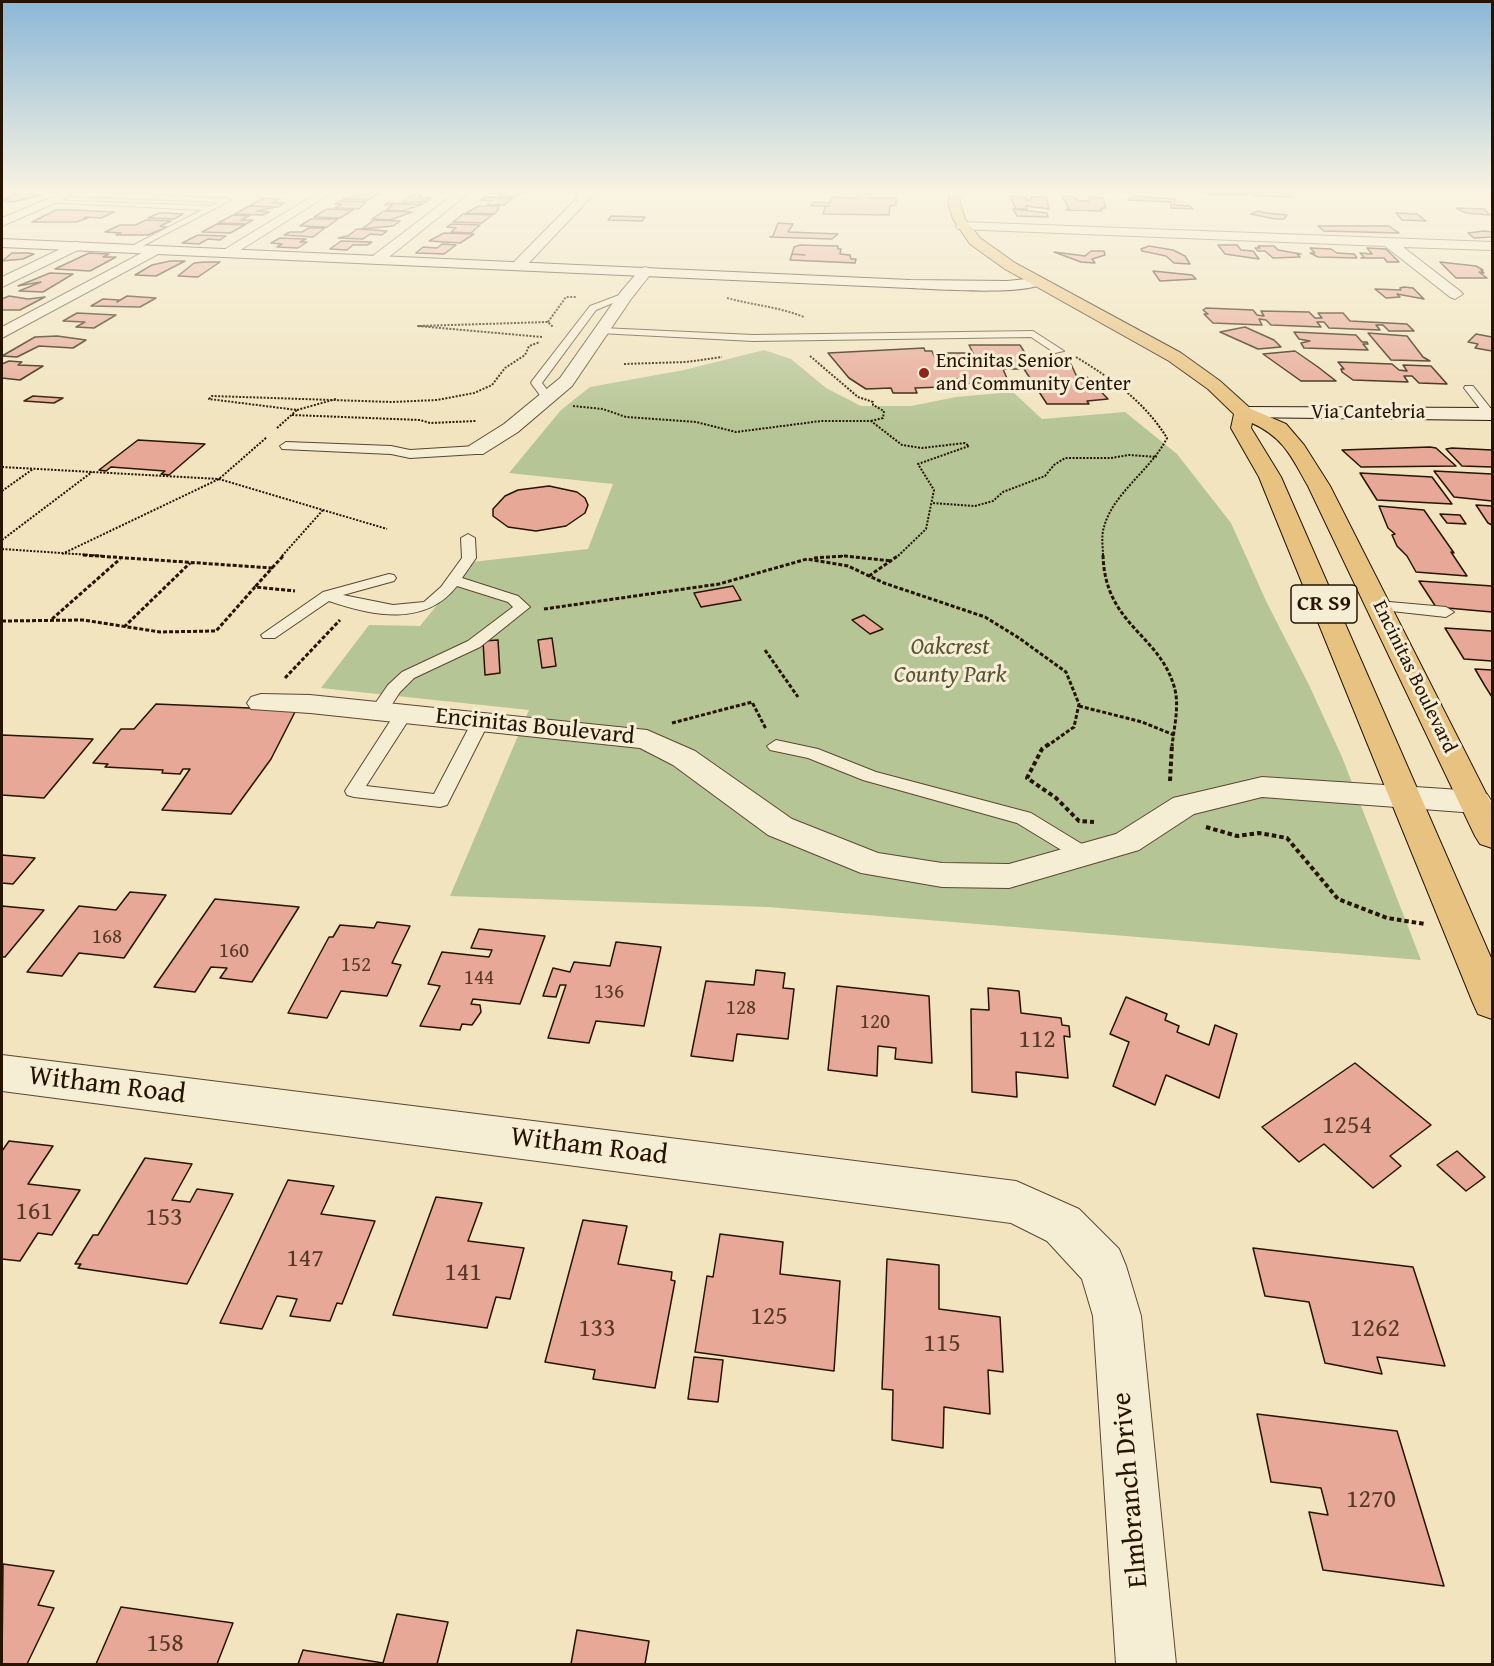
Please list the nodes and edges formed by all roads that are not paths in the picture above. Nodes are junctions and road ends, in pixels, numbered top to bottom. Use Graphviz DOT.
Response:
graph roads {
  1 [pos="28,270"];
  2 [pos="119,270"];
  3 [pos="619,270"];
  4 [pos="1016,270"];
  5 [pos="1424,270"];
  6 [pos="646,271"];
  7 [pos="1037,282"];
  8 [pos="2,283"];
  9 [pos="1455,294"];
  10 [pos="625,296"];
  11 [pos="602,331"];
  12 [pos="2,333"];
  13 [pos="1059,351"];
  14 [pos="1469,388"];
  15 [pos="546,396"];
  16 [pos="1244,413"];
  17 [pos="1492,415"];
  18 [pos="286,446"];
  19 [pos="476,450"];
  20 [pos="468,538"];
  21 [pos="389,578"];
  22 [pos="452,580"];
  23 [pos="328,595"];
  24 [pos="1378,606"];
  25 [pos="1446,612"];
  26 [pos="269,635"];
  27 [pos="261,703"];
  28 [pos="392,712"];
  29 [pos="480,722"];
  30 [pos="776,746"];
  31 [pos="1406,797"];
  32 [pos="1476,802"];
  33 [pos="1492,836"];
  34 [pos="1083,854"];
  35 [pos="1492,1003"];
  36 [pos="2,1072"];
  37 [pos="1117,1316"];
  38 [pos="1146,1665"];
  1 -- 8 [label="street"];
  2 -- 12 [label="street"];
  3 -- 6 [label="street"];
  4 -- 7 [label="main road, Encinitas Boulevard / CR S9"];
  5 -- 9 [label="street"];
  6 -- 7 [label="street"];
  6 -- 10 [label="street"];
  7 -- 16 [label="main road, Encinitas Boulevard / CR S9"];
  10 -- 11 [label="street"];
  10 -- 15 [label="lane"];
  11 -- 13 [label="lane"];
  11 -- 15 [label="street"];
  14 -- 17 [label="lane"];
  15 -- 19 [label="street"];
  16 -- 17 [label="street, Via Cantebria"];
  16 -- 24 [label="main road, Encinitas Boulevard / CR S9"];
  16 -- 31 [label="main road, CR S9"];
  18 -- 19 [label="lane"];
  20 -- 22 [label="lane"];
  21 -- 23 [label="lane"];
  22 -- 23 [label="lane"];
  22 -- 28 [label="lane"];
  23 -- 26 [label="lane"];
  24 -- 25 [label="lane"];
  24 -- 32 [label="main road, Encinitas Boulevard / CR S9"];
  27 -- 28 [label="street, Encinitas Boulevard"];
  28 -- 29 [label="street, Encinitas Boulevard"];
  28 -- 29 [label="lane"];
  29 -- 34 [label="street, Encinitas Boulevard"];
  30 -- 34 [label="lane"];
  31 -- 32 [label="street, Encinitas Boulevard"];
  31 -- 34 [label="street, Encinitas Boulevard"];
  31 -- 35 [label="main road, CR S9"];
  32 -- 33 [label="main road, Encinitas Boulevard / CR S9"];
  36 -- 37 [label="street, Witham Road"];
  37 -- 38 [label="street, Elmbranch Drive"];
}
